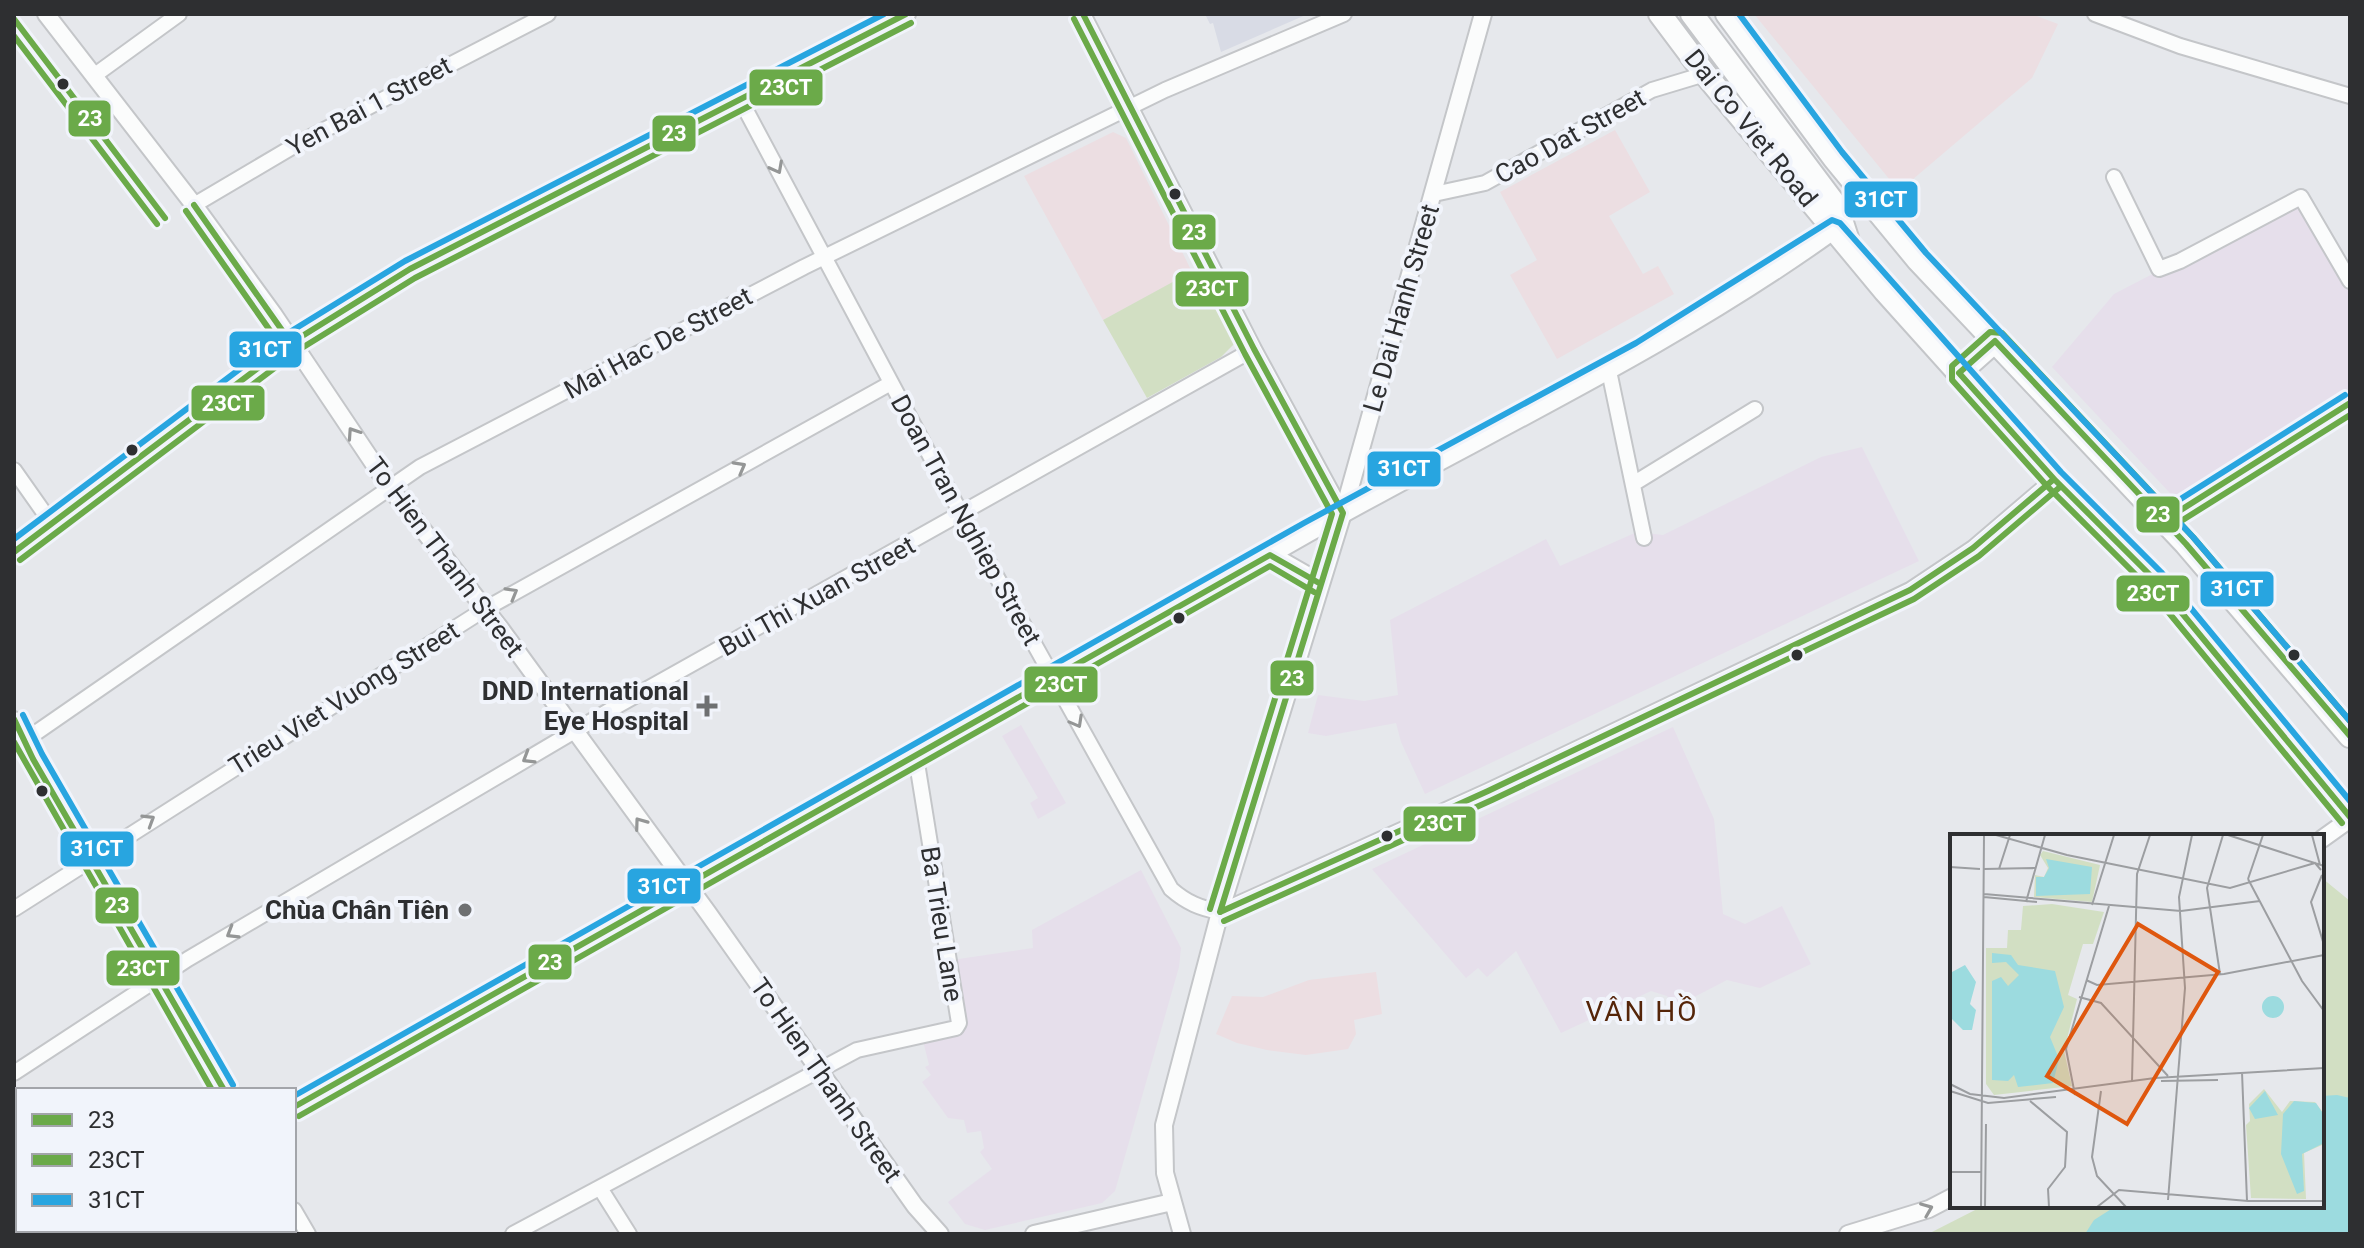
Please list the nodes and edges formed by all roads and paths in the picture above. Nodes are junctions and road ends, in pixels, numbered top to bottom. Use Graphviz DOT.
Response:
graph roads {
  1 [pos="46,14"];
  2 [pos="179,14"];
  3 [pos="548,14"];
  4 [pos="906,14"];
  5 [pos="1083,14"];
  6 [pos="1344,14"];
  7 [pos="1483,14"];
  8 [pos="1660,14"];
  9 [pos="1692,14"];
  10 [pos="1727,14"];
  11 [pos="2095,14"];
  12 [pos="1712,41"];
  13 [pos="1705,74"];
  14 [pos="95,75"];
  15 [pos="2350,96"];
  16 [pos="740,99"];
  17 [pos="1132,106"];
  18 [pos="1834,158"];
  19 [pos="2114,177"];
  20 [pos="1434,194"];
  21 [pos="194,205"];
  22 [pos="1833,230"];
  23 [pos="1852,250"];
  24 [pos="825,258"];
  25 [pos="2350,281"];
  26 [pos="1995,341"];
  27 [pos="291,343"];
  28 [pos="1254,349"];
  29 [pos="1609,371"];
  30 [pos="1959,373"];
  31 [pos="891,383"];
  32 [pos="2350,403"];
  33 [pos="1755,409"];
  34 [pos="14,470"];
  35 [pos="2054,479"];
  36 [pos="1633,484"];
  37 [pos="390,488"];
  38 [pos="1343,513"];
  39 [pos="962,514"];
  40 [pos="2165,520"];
  41 [pos="52,524"];
  42 [pos="1644,538"];
  43 [pos="14,552"];
  44 [pos="1270,555"];
  45 [pos="1319,583"];
  46 [pos="485,609"];
  47 [pos="1052,676"];
  48 [pos="14,719"];
  49 [pos="574,731"];
  50 [pos="2350,736"];
  51 [pos="19,744"];
  52 [pos="916,757"];
  53 [pos="2350,818"];
  54 [pos="2324,838"];
  55 [pos="91,858"];
  56 [pos="687,885"];
  57 [pos="14,909"];
  58 [pos="1220,912"];
  59 [pos="158,979"];
  60 [pos="819,1070"];
  61 [pos="14,1073"];
  62 [pos="223,1088"];
  63 [pos="296,1106"];
  64 [pos="600,1188"];
  65 [pos="1950,1198"];
  66 [pos="1172,1202"];
  67 [pos="296,1213"];
  68 [pos="308,1234"];
  69 [pos="513,1234"];
  70 [pos="629,1234"];
  71 [pos="940,1234"];
  72 [pos="1034,1234"];
  73 [pos="1182,1234"];
  74 [pos="1848,1234"];
  1 -- 14 [label="street, To Hien Thanh Street"];
  2 -- 14 [label="street"];
  3 -- 21 [label="street, Yen Bai 1 Street"];
  4 -- 16 [label="main road"];
  5 -- 17 [label="street"];
  6 -- 17 [label="street, Mai Hac De Street"];
  7 -- 20 [label="street, Le Dai Hanh Street"];
  8 -- 13 [label="main road, Dai Co Viet Road"];
  9 -- 12 [label="main road"];
  10 -- 18 [label="main road, Dai Co Viet Road"];
  11 -- 15 [label="street"];
  12 -- 18 [label="main road"];
  12 -- 23 [label="main road"];
  13 -- 20 [label="street, Cao Dat Street"];
  13 -- 22 [label="main road, Dai Co Viet Road"];
  14 -- 21 [label="street, To Hien Thanh Street"];
  16 -- 24 [label="street, Doan Tran Nghiep Street, one-way"];
  16 -- 27 [label="main road"];
  17 -- 24 [label="street, Mai Hac De Street"];
  17 -- 28 [label="street"];
  18 -- 26 [label="main road, Dai Co Viet Road"];
  19 -- 25 [label="street"];
  20 -- 38 [label="street, Le Dai Hanh Street"];
  21 -- 27 [label="street, To Hien Thanh Street"];
  22 -- 23 [label="main road, Dai Co Viet Road"];
  22 -- 29 [label="main road"];
  23 -- 30 [label="main road, Dai Co Viet Road"];
  24 -- 31 [label="street, Doan Tran Nghiep Street"];
  24 -- 37 [label="street, Mai Hac De Street"];
  26 -- 30 [label="main road"];
  26 -- 40 [label="main road, Dai Co Viet Road"];
  37 -- 27 [label="street, To Hien Thanh Street, one-way"];
  27 -- 41 [label="main road"];
  28 -- 38 [label="street"];
  28 -- 39 [label="street, Bui Thi Xuan Street"];
  29 -- 36 [label="street"];
  29 -- 38 [label="main road"];
  30 -- 35 [label="main road, Dai Co Viet Road"];
  31 -- 39 [label="street, Doan Tran Nghiep Street"];
  46 -- 31 [label="street, Trieu Viet Vuong Street, one-way"];
  32 -- 40 [label="street"];
  33 -- 36 [label="street"];
  34 -- 41 [label="street"];
  35 -- 53 [label="main road, Dai Co Viet Road"];
  35 -- 58 [label="street"];
  36 -- 42 [label="street"];
  37 -- 46 [label="street, To Hien Thanh Street"];
  37 -- 51 [label="street, Mai Hac De Street"];
  38 -- 44 [label="main road"];
  38 -- 45 [label="street, Le Dai Hanh Street"];
  39 -- 47 [label="street, Doan Tran Nghiep Street"];
  39 -- 49 [label="street, Bui Thi Xuan Street"];
  40 -- 50 [label="main road, Dai Co Viet Road"];
  41 -- 43 [label="main road"];
  44 -- 45 [label="main road"];
  44 -- 47 [label="main road"];
  45 -- 58 [label="street, Le Dai Hanh Street"];
  46 -- 49 [label="street, To Hien Thanh Street"];
  55 -- 46 [label="street, Trieu Viet Vuong Street, one-way"];
  47 -- 52 [label="main road"];
  47 -- 58 [label="street, Doan Tran Nghiep Street, one-way"];
  48 -- 51 [label="street"];
  56 -- 49 [label="street, To Hien Thanh Street, one-way"];
  49 -- 59 [label="street, Bui Thi Xuan Street, one-way"];
  51 -- 55 [label="street"];
  52 -- 56 [label="main road"];
  52 -- 60 [label="street"];
  53 -- 54 [label="street"];
  55 -- 57 [label="street, Trieu Viet Vuong Street"];
  55 -- 59 [label="street"];
  56 -- 60 [label="street, To Hien Thanh Street"];
  56 -- 63 [label="main road"];
  58 -- 66 [label="street, Le Dai Hanh Street"];
  59 -- 61 [label="street, Bui Thi Xuan Street"];
  59 -- 62 [label="street"];
  60 -- 64 [label="street"];
  60 -- 71 [label="street, To Hien Thanh Street"];
  64 -- 69 [label="street"];
  64 -- 70 [label="street"];
  74 -- 65 [label="street, one-way"];
  66 -- 72 [label="street"];
  66 -- 73 [label="street, Le Dai Hanh Street"];
  67 -- 68 [label="street"];
}
